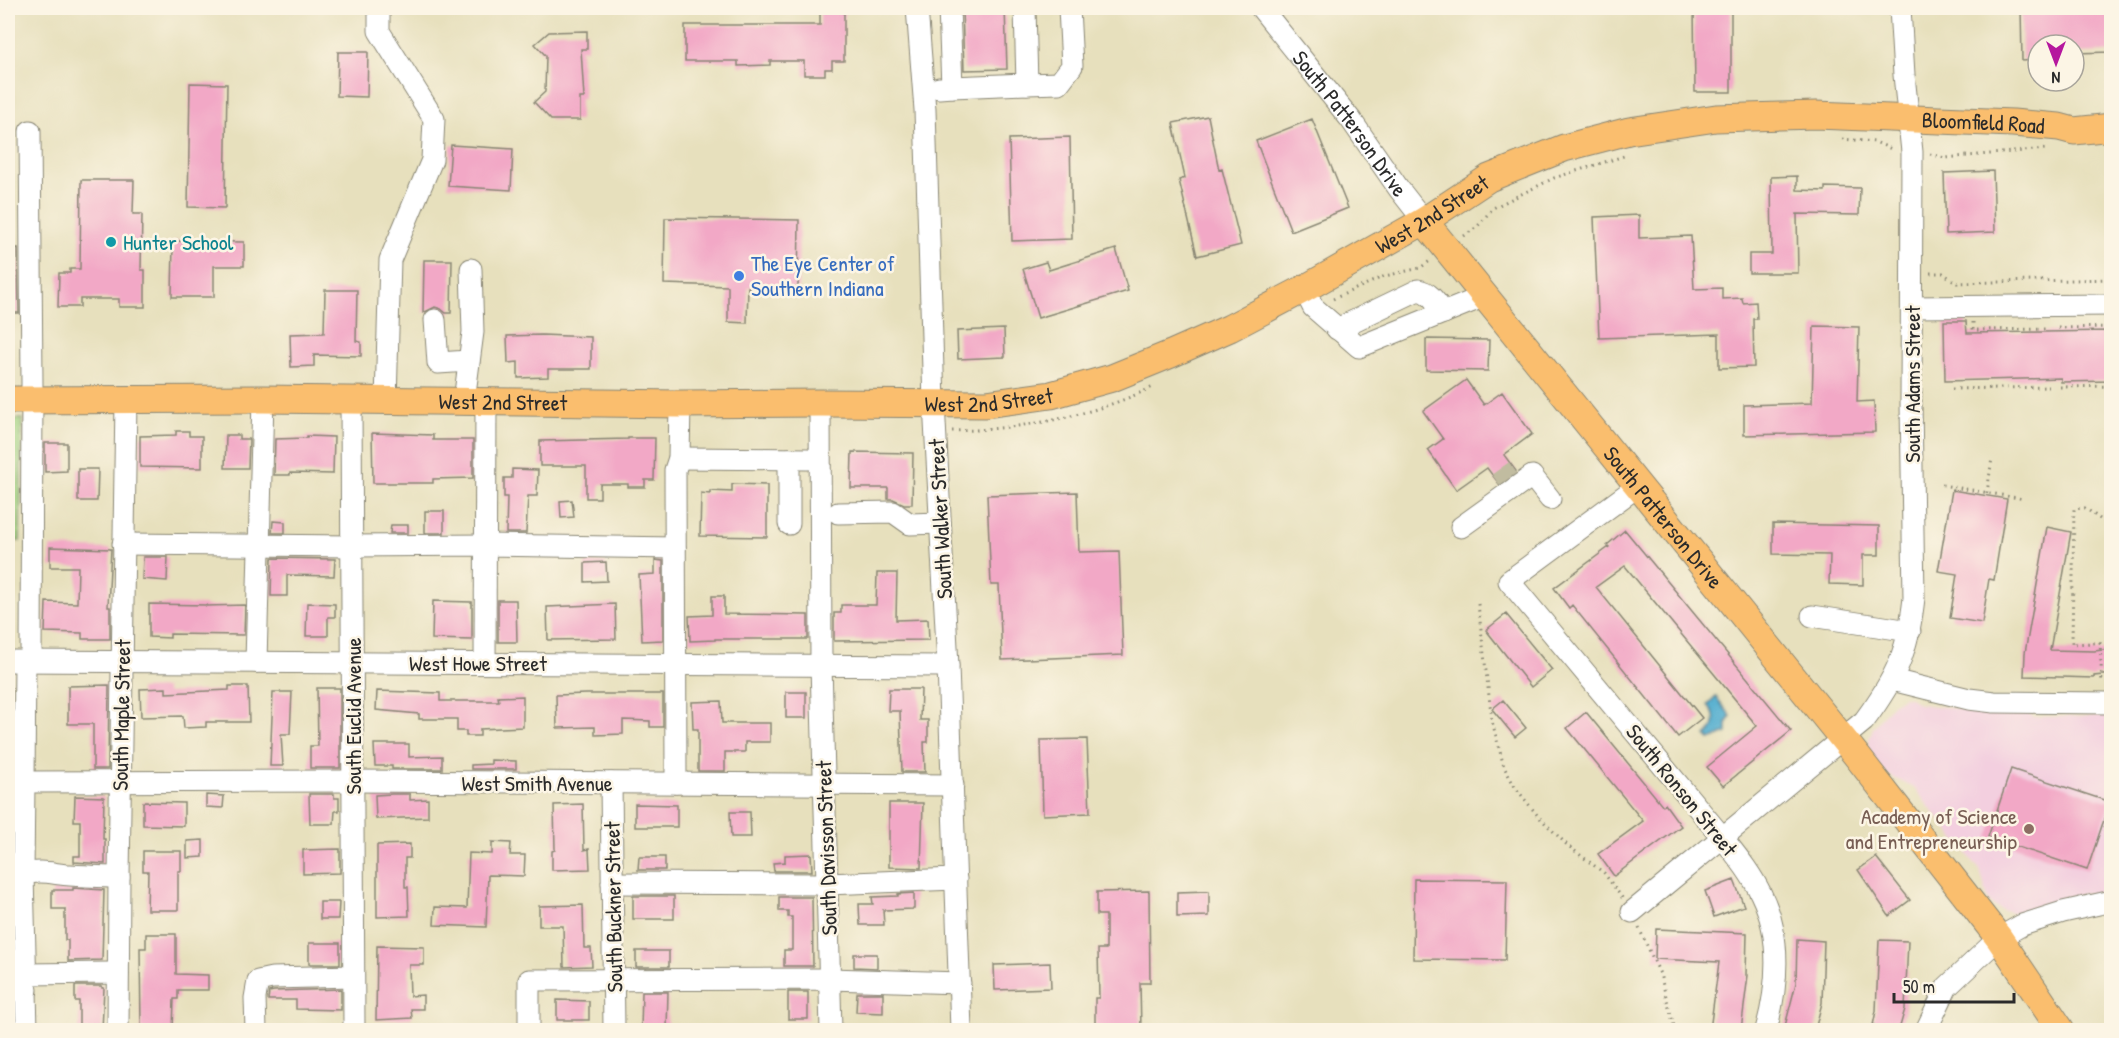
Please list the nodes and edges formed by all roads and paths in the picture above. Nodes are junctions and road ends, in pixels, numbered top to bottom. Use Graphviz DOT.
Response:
graph roads {
  1 [pos="379,8"];
  2 [pos="917,8"];
  3 [pos="949,8"];
  4 [pos="1025,8"];
  5 [pos="1068,8"];
  6 [pos="1261,8"];
  7 [pos="1900,8"];
  8 [pos="1027,84"];
  9 [pos="951,87"];
  10 [pos="923,90"];
  11 [pos="2112,111"];
  12 [pos="1908,118"];
  13 [pos="2112,128"];
  14 [pos="30,131"];
  15 [pos="1833,138"];
  16 [pos="2057,138"];
  17 [pos="1898,151"];
  18 [pos="1625,156"];
  19 [pos="1936,156"];
  20 [pos="1424,221"];
  21 [pos="1477,227"];
  22 [pos="471,269"];
  23 [pos="1930,273"];
  24 [pos="2112,279"];
  25 [pos="1304,290"];
  26 [pos="1485,296"];
  27 [pos="2112,305"];
  28 [pos="1912,307"];
  29 [pos="1444,313"];
  30 [pos="435,320"];
  31 [pos="2112,327"];
  32 [pos="1337,328"];
  33 [pos="2058,328"];
  34 [pos="469,361"];
  35 [pos="2112,386"];
  36 [pos="2049,387"];
  37 [pos="2060,387"];
  38 [pos="1952,389"];
  39 [pos="263,399"];
  40 [pos="20,400"];
  41 [pos="126,400"];
  42 [pos="351,401"];
  43 [pos="386,401"];
  44 [pos="475,401"];
  45 [pos="820,403"];
  46 [pos="934,403"];
  47 [pos="680,404"];
  48 [pos="679,458"];
  49 [pos="1992,458"];
  50 [pos="1498,483"];
  51 [pos="1942,485"];
  52 [pos="1638,486"];
  53 [pos="1987,493"];
  54 [pos="1550,498"];
  55 [pos="2024,499"];
  56 [pos="1492,504"];
  57 [pos="838,513"];
  58 [pos="2100,519"];
  59 [pos="940,523"];
  60 [pos="789,524"];
  61 [pos="1461,527"];
  62 [pos="123,544"];
  63 [pos="259,544"];
  64 [pos="486,545"];
  65 [pos="352,546"];
  66 [pos="675,548"];
  67 [pos="1478,604"];
  68 [pos="1812,616"];
  69 [pos="1910,631"];
  70 [pos="2100,642"];
  71 [pos="2112,642"];
  72 [pos="21,661"];
  73 [pos="122,662"];
  74 [pos="256,662"];
  75 [pos="353,662"];
  76 [pos="485,663"];
  77 [pos="675,664"];
  78 [pos="821,665"];
  79 [pos="948,666"];
  80 [pos="1892,680"];
  81 [pos="2107,694"];
  82 [pos="1843,739"];
  83 [pos="121,780"];
  84 [pos="353,781"];
  85 [pos="24,782"];
  86 [pos="611,783"];
  87 [pos="676,783"];
  88 [pos="825,784"];
  89 [pos="953,785"];
  90 [pos="1722,837"];
  91 [pos="23,875"];
  92 [pos="118,877"];
  93 [pos="956,879"];
  94 [pos="612,883"];
  95 [pos="828,884"];
  96 [pos="2112,901"];
  97 [pos="1632,912"];
  98 [pos="1999,938"];
  99 [pos="118,975"];
  100 [pos="353,976"];
  101 [pos="614,979"];
  102 [pos="830,979"];
  103 [pos="960,983"];
  104 [pos="20,985"];
  105 [pos="27,1030"];
  106 [pos="118,1030"];
  107 [pos="256,1030"];
  108 [pos="354,1030"];
  109 [pos="529,1030"];
  110 [pos="614,1030"];
  111 [pos="831,1030"];
  112 [pos="962,1030"];
  113 [pos="1675,1030"];
  114 [pos="1766,1030"];
  115 [pos="1926,1030"];
  116 [pos="2061,1030"];
  1 -- 43 [label="street"];
  2 -- 10 [label="street, South Walker Street"];
  3 -- 9 [label="street"];
  4 -- 8 [label="street"];
  5 -- 8 [label="street"];
  6 -- 20 [label="street, South Patterson Drive"];
  7 -- 12 [label="street, South Adams Street"];
  8 -- 9 [label="street"];
  9 -- 10 [label="street"];
  10 -- 46 [label="street, South Walker Street"];
  11 -- 16 [label="main road, Bloomfield Road"];
  12 -- 16 [label="main road, Bloomfield Road"];
  12 -- 20 [label="main road, West 2nd Street"];
  12 -- 28 [label="street, South Adams Street"];
  13 -- 16 [label="main road, Bloomfield Road"];
  14 -- 40 [label="street"];
  15 -- 17 [label="path"];
  16 -- 19 [label="path"];
  18 -- 21 [label="path"];
  20 -- 25 [label="main road, West 2nd Street"];
  20 -- 26 [label="main road, South Patterson Drive"];
  22 -- 34 [label="street"];
  23 -- 24 [label="path"];
  25 -- 32 [label="street"];
  25 -- 46 [label="main road, West 2nd Street"];
  26 -- 29 [label="street"];
  26 -- 52 [label="main road, South Patterson Drive"];
  27 -- 28 [label="street"];
  28 -- 69 [label="street, South Adams Street"];
  29 -- 32 [label="street"];
  29 -- 32 [label="street"];
  30 -- 34 [label="street"];
  31 -- 33 [label="path"];
  34 -- 44 [label="street"];
  35 -- 37 [label="path"];
  36 -- 38 [label="path"];
  39 -- 41 [label="main road, West 2nd Street"];
  39 -- 42 [label="main road, West 2nd Street"];
  39 -- 63 [label="street"];
  40 -- 41 [label="main road, West 2nd Street"];
  40 -- 72 [label="street"];
  41 -- 62 [label="street, South Maple Street"];
  42 -- 43 [label="main road, West 2nd Street"];
  42 -- 65 [label="street, South Euclid Avenue"];
  43 -- 44 [label="main road, West 2nd Street"];
  44 -- 47 [label="main road, West 2nd Street"];
  44 -- 64 [label="street"];
  45 -- 46 [label="main road, West 2nd Street"];
  45 -- 47 [label="main road, West 2nd Street"];
  45 -- 78 [label="street, South Davisson Street"];
  46 -- 59 [label="street, South Walker Street"];
  47 -- 48 [label="street"];
  48 -- 60 [label="street"];
  48 -- 66 [label="street"];
  49 -- 53 [label="path"];
  50 -- 56 [label="street"];
  51 -- 53 [label="path"];
  52 -- 82 [label="main road, South Patterson Drive"];
  52 -- 90 [label="street, South Ronson Street"];
  53 -- 55 [label="path"];
  54 -- 56 [label="street"];
  56 -- 61 [label="street"];
  57 -- 59 [label="street"];
  58 -- 70 [label="path"];
  59 -- 79 [label="street, South Walker Street"];
  62 -- 63 [label="street"];
  62 -- 73 [label="street, South Maple Street"];
  63 -- 65 [label="street"];
  63 -- 74 [label="street"];
  64 -- 65 [label="street"];
  64 -- 66 [label="street"];
  64 -- 76 [label="street"];
  65 -- 75 [label="street, South Euclid Avenue"];
  66 -- 77 [label="street"];
  67 -- 97 [label="path"];
  68 -- 69 [label="street"];
  69 -- 80 [label="street, South Adams Street"];
  70 -- 71 [label="path"];
  70 -- 81 [label="path"];
  72 -- 73 [label="street, West Howe Street"];
  72 -- 85 [label="street"];
  73 -- 74 [label="street, West Howe Street"];
  73 -- 83 [label="street, South Maple Street"];
  74 -- 75 [label="street, West Howe Street"];
  75 -- 76 [label="street, West Howe Street"];
  75 -- 84 [label="street, South Euclid Avenue"];
  76 -- 77 [label="street, West Howe Street"];
  77 -- 78 [label="street, West Howe Street"];
  77 -- 87 [label="street"];
  78 -- 79 [label="street, West Howe Street"];
  78 -- 88 [label="street, South Davisson Street"];
  79 -- 89 [label="street, South Walker Street"];
  80 -- 81 [label="street"];
  80 -- 82 [label="street, South Adams Street"];
  82 -- 90 [label="street, South Adams Street"];
  82 -- 98 [label="main road, South Patterson Drive"];
  83 -- 84 [label="street, West Smith Avenue"];
  83 -- 85 [label="street, West Smith Avenue"];
  83 -- 92 [label="street, South Maple Street"];
  84 -- 86 [label="street, West Smith Avenue"];
  84 -- 100 [label="street, South Euclid Avenue"];
  85 -- 91 [label="street"];
  86 -- 87 [label="street, West Smith Avenue"];
  86 -- 94 [label="street, South Buckner Street"];
  87 -- 88 [label="street, West Smith Avenue"];
  88 -- 89 [label="street, West Smith Avenue"];
  88 -- 95 [label="street, South Davisson Street"];
  89 -- 93 [label="street, South Walker Street"];
  90 -- 97 [label="street, South Adams Street"];
  90 -- 114 [label="street, South Ronson Street"];
  91 -- 92 [label="street"];
  91 -- 104 [label="street"];
  92 -- 99 [label="street, South Maple Street"];
  93 -- 95 [label="street"];
  93 -- 103 [label="street, South Walker Street"];
  94 -- 95 [label="street"];
  94 -- 101 [label="street, South Buckner Street"];
  95 -- 102 [label="street, South Davisson Street"];
  96 -- 98 [label="street"];
  97 -- 113 [label="path"];
  98 -- 115 [label="street"];
  98 -- 116 [label="main road, South Patterson Drive"];
  99 -- 104 [label="street"];
  99 -- 106 [label="street, South Maple Street"];
  100 -- 107 [label="street"];
  100 -- 108 [label="street, South Euclid Avenue"];
  101 -- 102 [label="street"];
  101 -- 109 [label="street"];
  101 -- 110 [label="street, South Buckner Street"];
  102 -- 103 [label="street"];
  102 -- 111 [label="street, South Davisson Street"];
  103 -- 112 [label="street, South Walker Street"];
  104 -- 105 [label="street"];
}
